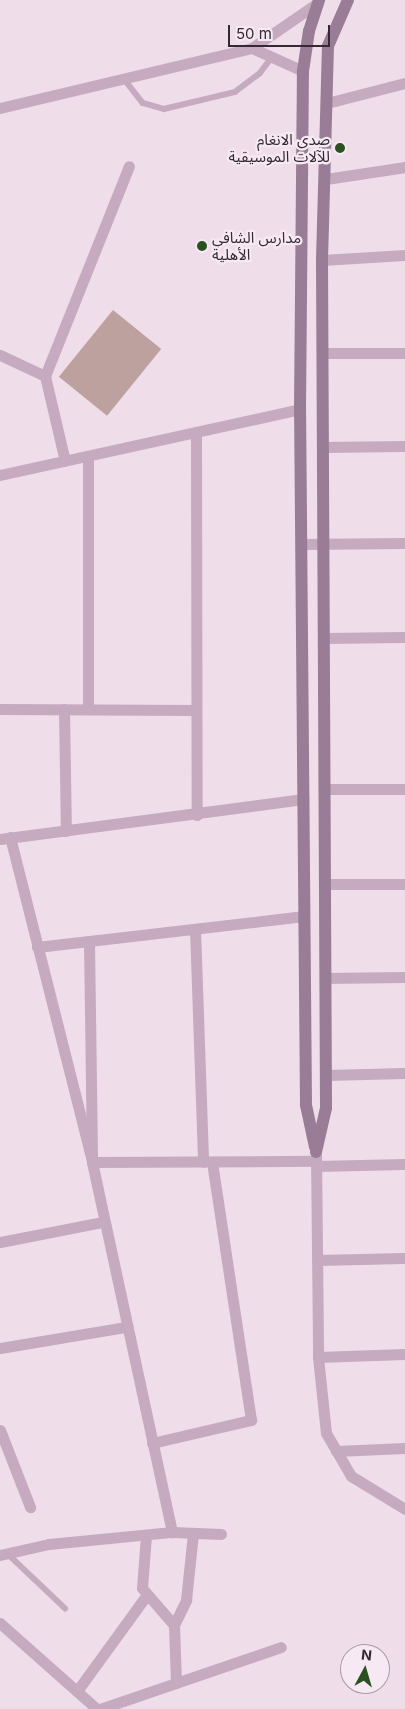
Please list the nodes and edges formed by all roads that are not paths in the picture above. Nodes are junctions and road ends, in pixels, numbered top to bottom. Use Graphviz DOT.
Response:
graph roads {
  1 [pos="348,0"];
  2 [pos="318,2"];
  3 [pos="252,48"];
  4 [pos="272,57"];
  5 [pos="303,71"];
  6 [pos="125,80"];
  7 [pos="405,83"];
  8 [pos="327,104"];
  9 [pos="0,108"];
  10 [pos="129,166"];
  11 [pos="405,167"];
  12 [pos="326,179"];
  13 [pos="405,255"];
  14 [pos="322,260"];
  15 [pos="322,353"];
  16 [pos="405,353"];
  17 [pos="0,355"];
  18 [pos="45,376"];
  19 [pos="300,409"];
  20 [pos="196,432"];
  21 [pos="323,446"];
  22 [pos="405,446"];
  23 [pos="88,456"];
  24 [pos="66,461"];
  25 [pos="0,475"];
  26 [pos="324,543"];
  27 [pos="405,543"];
  28 [pos="301,544"];
  29 [pos="405,637"];
  30 [pos="324,638"];
  31 [pos="0,709"];
  32 [pos="64,709"];
  33 [pos="88,709"];
  34 [pos="196,710"];
  35 [pos="325,789"];
  36 [pos="405,789"];
  37 [pos="303,799"];
  38 [pos="197,815"];
  39 [pos="66,831"];
  40 [pos="5,838"];
  41 [pos="325,884"];
  42 [pos="405,884"];
  43 [pos="304,916"];
  44 [pos="195,929"];
  45 [pos="89,942"];
  46 [pos="37,947"];
  47 [pos="405,977"];
  48 [pos="326,978"];
  49 [pos="405,1073"];
  50 [pos="326,1075"];
  51 [pos="316,1160"];
  52 [pos="92,1162"];
  53 [pos="208,1162"];
  54 [pos="405,1164"];
  55 [pos="102,1222"];
  56 [pos="0,1242"];
  57 [pos="405,1258"];
  58 [pos="317,1260"];
  59 [pos="126,1327"];
  60 [pos="0,1348"];
  61 [pos="405,1354"];
  62 [pos="318,1356"];
  63 [pos="0,1430"];
  64 [pos="152,1443"];
  65 [pos="405,1448"];
  66 [pos="336,1450"];
  67 [pos="5,1456"];
  68 [pos="30,1507"];
  69 [pos="405,1509"];
  70 [pos="172,1532"];
  71 [pos="193,1533"];
  72 [pos="221,1534"];
  73 [pos="146,1535"];
  74 [pos="4,1555"];
  75 [pos="146,1596"];
  76 [pos="65,1608"];
  77 [pos="0,1623"];
  78 [pos="174,1625"];
  79 [pos="281,1646"];
  80 [pos="176,1683"];
  81 [pos="77,1691"];
  82 [pos="98,1709"];
  1 -- 8 [label="street"];
  2 -- 3 [label="street"];
  2 -- 5 [label="street"];
  3 -- 4 [label="street"];
  3 -- 6 [label="street"];
  4 -- 5 [label="street"];
  4 -- 6 [label="lane"];
  5 -- 19 [label="street"];
  6 -- 9 [label="street"];
  7 -- 8 [label="street"];
  8 -- 12 [label="street"];
  10 -- 18 [label="street"];
  11 -- 12 [label="street"];
  12 -- 14 [label="street"];
  13 -- 14 [label="street"];
  14 -- 15 [label="street"];
  15 -- 16 [label="street"];
  15 -- 21 [label="street"];
  17 -- 18 [label="street"];
  18 -- 24 [label="street"];
  19 -- 20 [label="street"];
  19 -- 28 [label="street"];
  20 -- 23 [label="street"];
  20 -- 34 [label="street"];
  21 -- 22 [label="street"];
  21 -- 26 [label="street"];
  23 -- 24 [label="street"];
  23 -- 33 [label="street"];
  24 -- 25 [label="street"];
  26 -- 27 [label="street"];
  26 -- 28 [label="street"];
  26 -- 30 [label="street"];
  28 -- 37 [label="street"];
  29 -- 30 [label="street"];
  30 -- 35 [label="street"];
  31 -- 32 [label="street"];
  32 -- 33 [label="street"];
  32 -- 39 [label="street"];
  33 -- 34 [label="street"];
  34 -- 38 [label="street"];
  35 -- 36 [label="street"];
  35 -- 41 [label="street"];
  37 -- 38 [label="street"];
  37 -- 43 [label="street"];
  38 -- 39 [label="street"];
  39 -- 40 [label="street"];
  40 -- 46 [label="street"];
  41 -- 42 [label="street"];
  41 -- 48 [label="street"];
  43 -- 44 [label="street"];
  43 -- 51 [label="street"];
  44 -- 45 [label="street"];
  44 -- 53 [label="street"];
  45 -- 46 [label="street"];
  45 -- 52 [label="street"];
  46 -- 52 [label="street"];
  47 -- 48 [label="street"];
  48 -- 50 [label="street"];
  49 -- 50 [label="street"];
  50 -- 51 [label="street"];
  51 -- 53 [label="street"];
  51 -- 54 [label="street"];
  51 -- 58 [label="street"];
  52 -- 53 [label="street"];
  52 -- 55 [label="street"];
  53 -- 64 [label="street"];
  55 -- 56 [label="street"];
  55 -- 59 [label="street"];
  57 -- 58 [label="street"];
  58 -- 62 [label="street"];
  59 -- 60 [label="street"];
  59 -- 64 [label="street"];
  61 -- 62 [label="street"];
  62 -- 66 [label="street"];
  63 -- 67 [label="street"];
  64 -- 70 [label="street"];
  65 -- 66 [label="street"];
  66 -- 69 [label="street"];
  67 -- 68 [label="street"];
  70 -- 71 [label="street"];
  70 -- 73 [label="street"];
  71 -- 72 [label="street"];
  71 -- 78 [label="street"];
  73 -- 74 [label="street"];
  73 -- 75 [label="street"];
  74 -- 76 [label="lane"];
  75 -- 78 [label="street"];
  75 -- 81 [label="street"];
  77 -- 81 [label="street"];
  78 -- 80 [label="street"];
  79 -- 80 [label="street"];
  80 -- 82 [label="street"];
  81 -- 82 [label="street"];
}
